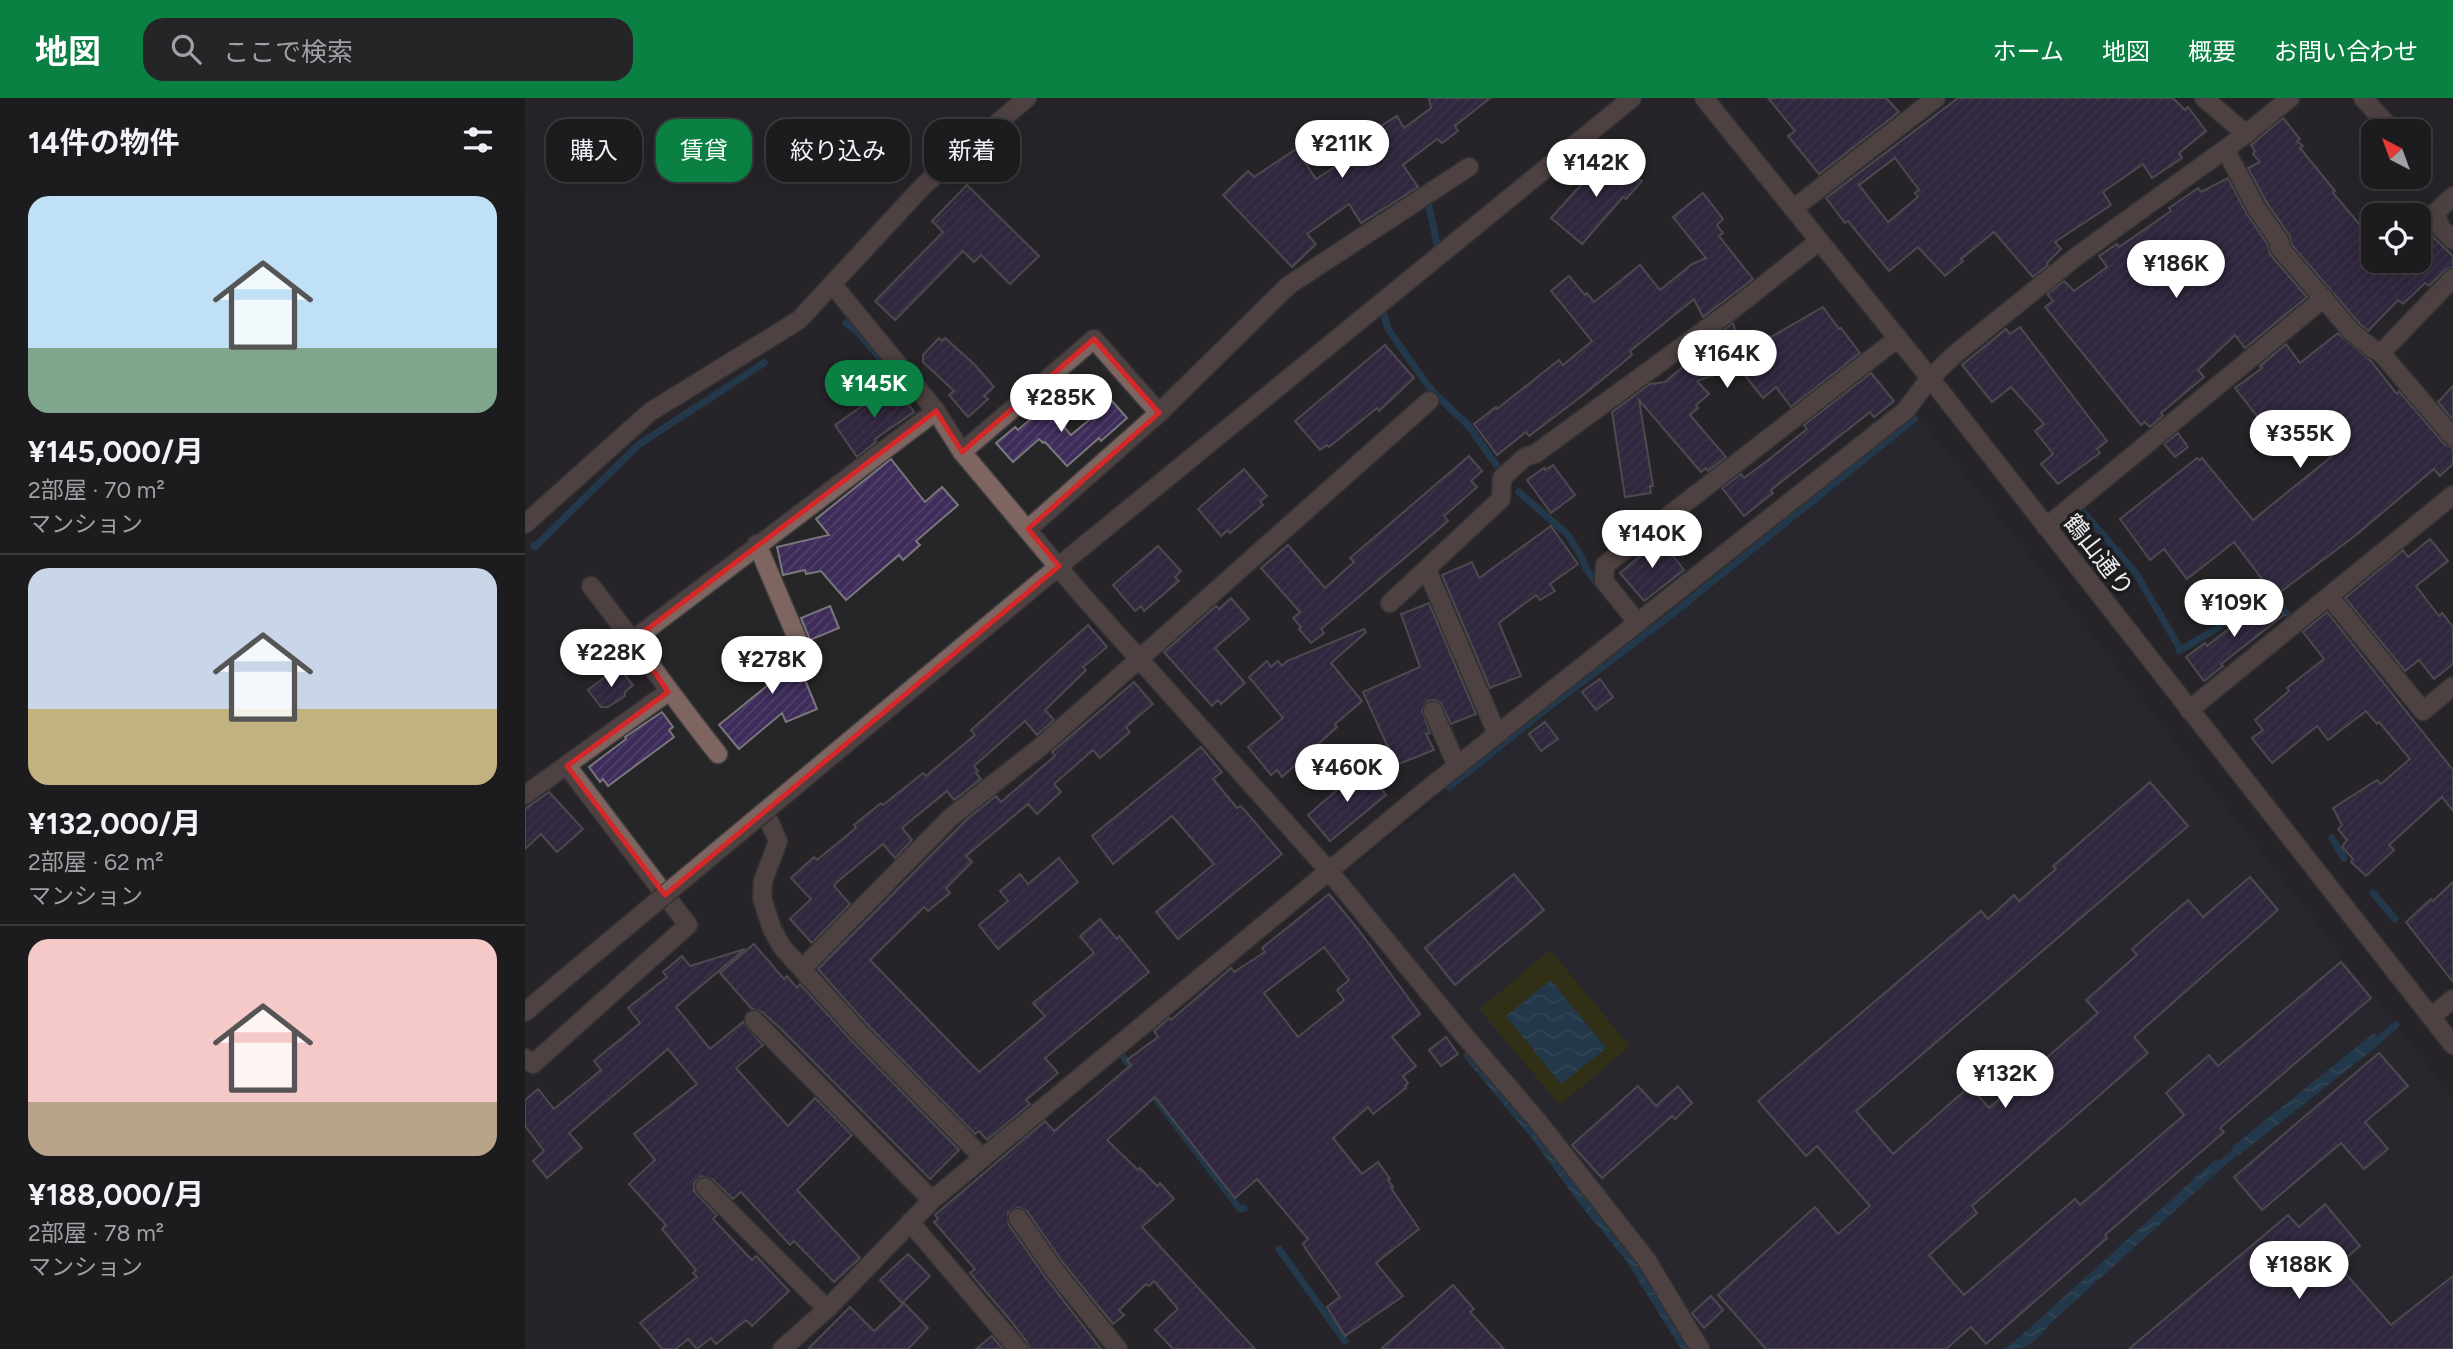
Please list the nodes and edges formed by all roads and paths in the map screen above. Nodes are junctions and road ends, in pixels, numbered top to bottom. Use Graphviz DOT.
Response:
graph roads {
  1 [pos="1027,98"];
  2 [pos="1632,98"];
  3 [pos="1704,98"];
  4 [pos="1936,98"];
  5 [pos="2204,98"];
  6 [pos="2290,98"];
  7 [pos="2363,98"];
  8 [pos="2382,119"];
  9 [pos="2246,134"];
  10 [pos="2225,149"];
  11 [pos="1469,167"];
  12 [pos="2453,196"];
  13 [pos="1793,209"];
  14 [pos="2453,240"];
  15 [pos="1819,242"];
  16 [pos="2453,278"];
  17 [pos="833,285"];
  18 [pos="2324,298"];
  19 [pos="1898,338"];
  20 [pos="2381,353"];
  21 [pos="1930,377"];
  22 [pos="1429,401"];
  23 [pos="936,411"];
  24 [pos="1159,413"];
  25 [pos="2453,437"];
  26 [pos="962,452"];
  27 [pos="2453,495"];
  28 [pos="525,524"];
  29 [pos="2046,527"];
  30 [pos="1028,529"];
  31 [pos="757,544"];
  32 [pos="1059,566"];
  33 [pos="1427,570"];
  34 [pos="591,586"];
  35 [pos="2329,596"];
  36 [pos="1390,603"];
  37 [pos="1637,622"];
  38 [pos="633,640"];
  39 [pos="799,643"];
  40 [pos="1140,659"];
  41 [pos="2453,686"];
  42 [pos="668,692"];
  43 [pos="2189,710"];
  44 [pos="1433,711"];
  45 [pos="1496,734"];
  46 [pos="718,754"];
  47 [pos="566,766"];
  48 [pos="1457,766"];
  49 [pos="525,796"];
  50 [pos="769,821"];
  51 [pos="1329,871"];
  52 [pos="802,969"];
  53 [pos="2453,999"];
  54 [pos="525,1012"];
  55 [pos="2431,1017"];
  56 [pos="754,1020"];
  57 [pos="2453,1045"];
  58 [pos="525,1058"];
  59 [pos="983,1158"];
  60 [pos="705,1187"];
  61 [pos="932,1200"];
  62 [pos="1018,1218"];
  63 [pos="910,1222"];
  64 [pos="827,1309"];
  65 [pos="791,1347"];
  66 [pos="1019,1349"];
  67 [pos="1118,1349"];
  68 [pos="1700,1349"];
  1 -- 17 [label="street"];
  2 -- 32 [label="street"];
  3 -- 13 [label="street, 鶴山通り"];
  4 -- 13 [label="street"];
  5 -- 9 [label="street"];
  6 -- 9 [label="street"];
  7 -- 8 [label="street"];
  9 -- 10 [label="street"];
  10 -- 18 [label="street"];
  10 -- 21 [label="street"];
  11 -- 24 [label="street"];
  12 -- 14 [label="street"];
  13 -- 15 [label="street, 鶴山通り"];
  15 -- 19 [label="street, 鶴山通り"];
  15 -- 33 [label="street"];
  16 -- 20 [label="street"];
  17 -- 23 [label="street"];
  17 -- 28 [label="street"];
  18 -- 20 [label="street"];
  18 -- 29 [label="street"];
  19 -- 21 [label="street, 鶴山通り"];
  19 -- 37 [label="street"];
  20 -- 25 [label="street"];
  21 -- 29 [label="street, 鶴山通り"];
  21 -- 37 [label="street"];
  22 -- 40 [label="street"];
  23 -- 26 [label="street"];
  23 -- 31 [label="street"];
  24 -- 26 [label="street"];
  24 -- 30 [label="street"];
  26 -- 30 [label="street"];
  27 -- 35 [label="street"];
  29 -- 43 [label="street, 鶴山通り"];
  30 -- 32 [label="street"];
  31 -- 38 [label="street"];
  31 -- 39 [label="street"];
  32 -- 40 [label="street"];
  32 -- 54 [label="street, bridge"];
  33 -- 36 [label="street"];
  33 -- 45 [label="street"];
  34 -- 38 [label="street"];
  35 -- 41 [label="street"];
  35 -- 43 [label="street"];
  37 -- 45 [label="street"];
  38 -- 42 [label="street"];
  40 -- 51 [label="street"];
  40 -- 52 [label="street"];
  42 -- 46 [label="street"];
  42 -- 47 [label="street"];
  43 -- 55 [label="street, 鶴山通り"];
  44 -- 48 [label="street"];
  45 -- 48 [label="street"];
  47 -- 49 [label="street"];
  47 -- 58 [label="street"];
  48 -- 51 [label="street"];
  50 -- 52 [label="street"];
  51 -- 59 [label="street"];
  51 -- 68 [label="street"];
  52 -- 59 [label="street"];
  53 -- 55 [label="street"];
  55 -- 57 [label="street, 鶴山通り"];
  56 -- 61 [label="street"];
  59 -- 61 [label="street"];
  60 -- 64 [label="street"];
  61 -- 63 [label="street"];
  62 -- 67 [label="street"];
  63 -- 64 [label="street"];
  63 -- 66 [label="street"];
  64 -- 65 [label="street"];
}
